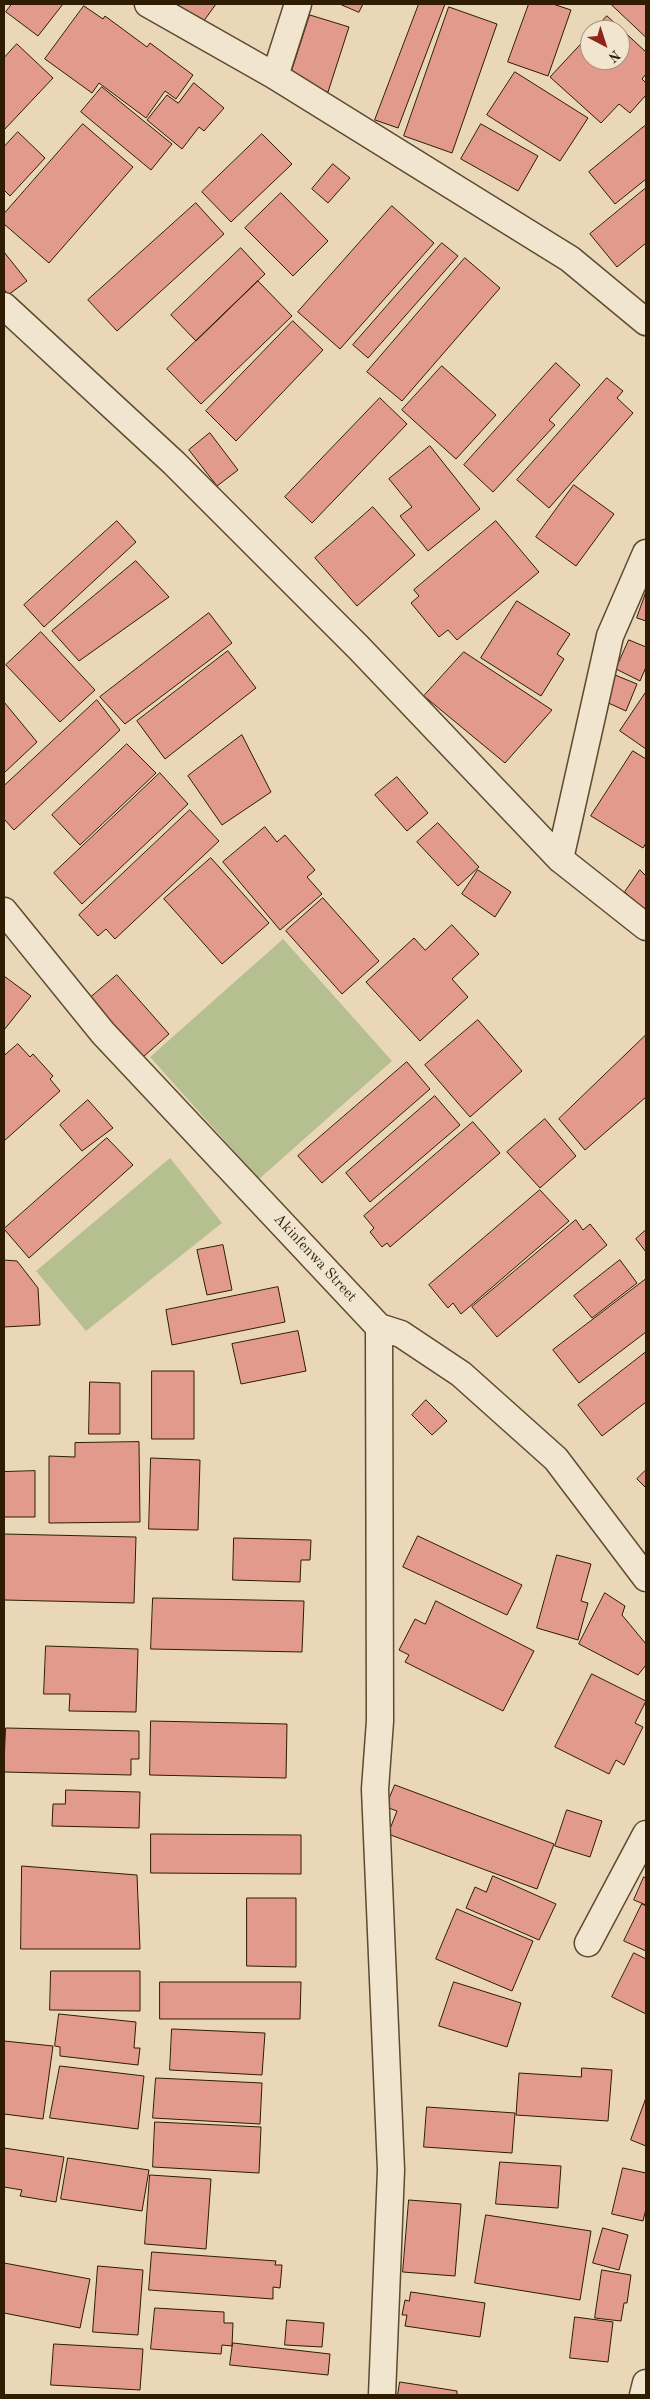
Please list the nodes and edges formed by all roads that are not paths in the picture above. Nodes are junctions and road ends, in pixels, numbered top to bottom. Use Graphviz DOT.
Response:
graph roads {
  1 [pos="148,4"];
  2 [pos="298,4"];
  3 [pos="275,76"];
  4 [pos="4,306"];
  5 [pos="646,322"];
  6 [pos="646,553"];
  7 [pos="560,859"];
  8 [pos="4,911"];
  9 [pos="646,927"];
  10 [pos="380,1327"];
  11 [pos="646,1578"];
  12 [pos="646,1834"];
  13 [pos="588,1943"];
  14 [pos="646,2383"];
  15 [pos="382,2395"];
  16 [pos="643,2395"];
  1 -- 3 [label="street"];
  2 -- 3 [label="street"];
  3 -- 5 [label="street"];
  4 -- 7 [label="street"];
  6 -- 7 [label="street"];
  7 -- 9 [label="street"];
  8 -- 10 [label="street, Akinfenwa Street"];
  10 -- 11 [label="street, Akinfenwa Street"];
  10 -- 15 [label="street"];
  12 -- 13 [label="street"];
  14 -- 16 [label="street"];
}
